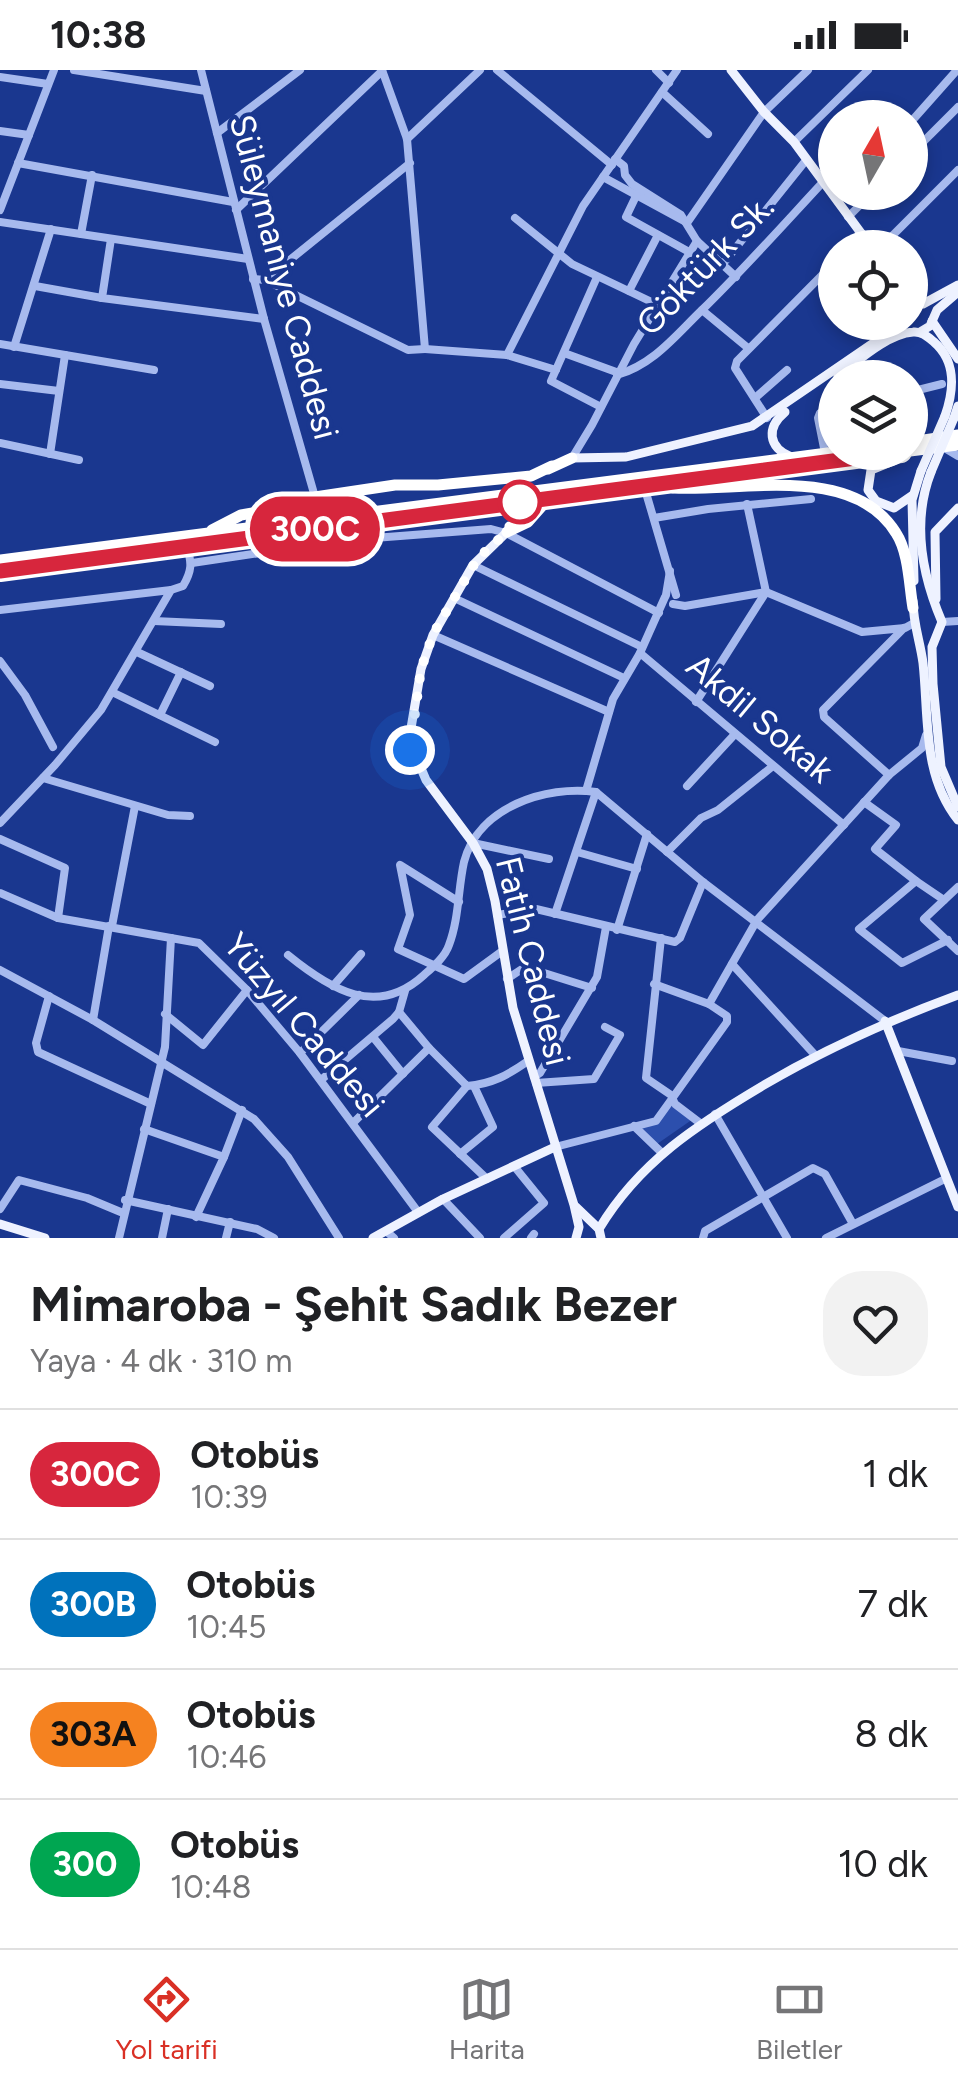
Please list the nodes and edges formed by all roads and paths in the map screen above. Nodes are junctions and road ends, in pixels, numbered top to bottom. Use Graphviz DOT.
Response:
graph roads {
  1 [pos="54,70"];
  2 [pos="74,70"];
  3 [pos="200,70"];
  4 [pos="300,70"];
  5 [pos="382,70"];
  6 [pos="480,70"];
  7 [pos="496,70"];
  8 [pos="656,70"];
  9 [pos="677,70"];
  10 [pos="732,70"];
  11 [pos="808,70"];
  12 [pos="868,70"];
  13 [pos="957,70"];
  14 [pos="0,77"];
  15 [pos="668,83"];
  16 [pos="48,84"];
  17 [pos="206,91"];
  18 [pos="662,92"];
  19 [pos="928,102"];
  20 [pos="958,107"];
  21 [pos="764,112"];
  22 [pos="0,131"];
  23 [pos="216,133"];
  24 [pos="708,134"];
  25 [pos="29,136"];
  26 [pos="928,137"];
  27 [pos="407,138"];
  28 [pos="794,142"];
  29 [pos="807,159"];
  30 [pos="613,162"];
  31 [pos="18,163"];
  32 [pos="410,163"];
  33 [pos="624,166"];
  34 [pos="958,170"];
  35 [pos="818,173"];
  36 [pos="92,176"];
  37 [pos="603,177"];
  38 [pos="613,183"];
  39 [pos="818,188"];
  40 [pos="636,196"];
  41 [pos="235,206"];
  42 [pos="0,210"];
  43 [pos="845,210"];
  44 [pos="855,210"];
  45 [pos="848,217"];
  46 [pos="516,218"];
  47 [pos="0,222"];
  48 [pos="685,222"];
  49 [pos="51,230"];
  50 [pos="859,230"];
  51 [pos="898,230"];
  52 [pos="81,234"];
  53 [pos="658,235"];
  54 [pos="112,239"];
  55 [pos="697,241"];
  56 [pos="690,253"];
  57 [pos="556,254"];
  58 [pos="248,259"];
  59 [pos="722,265"];
  60 [pos="597,277"];
  61 [pos="736,277"];
  62 [pos="254,279"];
  63 [pos="818,279"];
  64 [pos="265,280"];
  65 [pos="35,286"];
  66 [pos="958,289"];
  67 [pos="629,290"];
  68 [pos="102,298"];
  69 [pos="928,300"];
  70 [pos="658,304"];
  71 [pos="928,309"];
  72 [pos="702,310"];
  73 [pos="264,319"];
  74 [pos="932,320"];
  75 [pos="928,323"];
  76 [pos="876,340"];
  77 [pos="898,340"];
  78 [pos="928,340"];
  79 [pos="0,344"];
  80 [pos="14,346"];
  81 [pos="748,348"];
  82 [pos="425,349"];
  83 [pos="564,353"];
  84 [pos="65,355"];
  85 [pos="507,355"];
  86 [pos="958,359"];
  87 [pos="861,360"];
  88 [pos="154,370"];
  89 [pos="556,370"];
  90 [pos="786,370"];
  91 [pos="618,374"];
  92 [pos="0,384"];
  93 [pos="942,384"];
  94 [pos="928,388"];
  95 [pos="818,390"];
  96 [pos="59,391"];
  97 [pos="754,398"];
  98 [pos="958,406"];
  99 [pos="601,407"];
  100 [pos="949,417"];
  101 [pos="767,418"];
  102 [pos="958,435"];
  103 [pos="0,442"];
  104 [pos="928,444"];
  105 [pos="958,445"];
  106 [pos="944,447"];
  107 [pos="928,448"];
  108 [pos="50,454"];
  109 [pos="818,455"];
  110 [pos="958,456"];
  111 [pos="572,458"];
  112 [pos="794,458"];
  113 [pos="79,460"];
  114 [pos="818,463"];
  115 [pos="552,466"];
  116 [pos="873,470"];
  117 [pos="926,471"];
  118 [pos="571,485"];
  119 [pos="644,486"];
  120 [pos="528,491"];
  121 [pos="914,492"];
  122 [pos="315,497"];
  123 [pos="550,498"];
  124 [pos="811,499"];
  125 [pos="507,504"];
  126 [pos="747,504"];
  127 [pos="958,508"];
  128 [pos="654,518"];
  129 [pos="345,524"];
  130 [pos="507,533"];
  131 [pos="203,534"];
  132 [pos="348,540"];
  133 [pos="187,547"];
  134 [pos="0,560"];
  135 [pos="192,563"];
  136 [pos="473,566"];
  137 [pos="0,572"];
  138 [pos="171,590"];
  139 [pos="766,592"];
  140 [pos="454,598"];
  141 [pos="671,598"];
  142 [pos="913,608"];
  143 [pos="0,610"];
  144 [pos="659,612"];
  145 [pos="939,615"];
  146 [pos="154,621"];
  147 [pos="958,621"];
  148 [pos="221,624"];
  149 [pos="912,628"];
  150 [pos="433,634"];
  151 [pos="938,634"];
  152 [pos="641,650"];
  153 [pos="138,652"];
  154 [pos="0,661"];
  155 [pos="181,672"];
  156 [pos="624,678"];
  157 [pos="210,686"];
  158 [pos="112,692"];
  159 [pos="696,702"];
  160 [pos="609,712"];
  161 [pos="160,715"];
  162 [pos="928,730"];
  163 [pos="735,734"];
  164 [pos="214,742"];
  165 [pos="53,748"];
  166 [pos="910,758"];
  167 [pos="773,766"];
  168 [pos="932,768"];
  169 [pos="888,775"];
  170 [pos="43,778"];
  171 [pos="687,786"];
  172 [pos="586,791"];
  173 [pos="596,792"];
  174 [pos="864,802"];
  175 [pos="135,806"];
  176 [pos="958,807"];
  177 [pos="190,816"];
  178 [pos="958,820"];
  179 [pos="0,823"];
  180 [pos="844,825"];
  181 [pos="647,834"];
  182 [pos="0,838"];
  183 [pos="472,842"];
  184 [pos="576,852"];
  185 [pos="668,852"];
  186 [pos="549,859"];
  187 [pos="636,869"];
  188 [pos="916,881"];
  189 [pos="704,882"];
  190 [pos="958,887"];
  191 [pos="0,892"];
  192 [pos="944,900"];
  193 [pos="458,902"];
  194 [pos="555,914"];
  195 [pos="497,915"];
  196 [pos="58,918"];
  197 [pos="757,920"];
  198 [pos="111,926"];
  199 [pos="606,927"];
  200 [pos="618,930"];
  201 [pos="171,938"];
  202 [pos="661,938"];
  203 [pos="946,938"];
  204 [pos="958,951"];
  205 [pos="501,952"];
  206 [pos="360,954"];
  207 [pos="288,955"];
  208 [pos="732,964"];
  209 [pos="434,966"];
  210 [pos="0,971"];
  211 [pos="507,979"];
  212 [pos="654,984"];
  213 [pos="333,986"];
  214 [pos="592,988"];
  215 [pos="247,990"];
  216 [pos="405,991"];
  217 [pos="958,994"];
  218 [pos="359,995"];
  219 [pos="49,996"];
  220 [pos="709,1004"];
  221 [pos="399,1012"];
  222 [pos="165,1014"];
  223 [pos="94,1020"];
  224 [pos="885,1021"];
  225 [pos="605,1027"];
  226 [pos="374,1037"];
  227 [pos="428,1048"];
  228 [pos="898,1051"];
  229 [pos="300,1053"];
  230 [pos="815,1055"];
  231 [pos="162,1060"];
  232 [pos="528,1061"];
  233 [pos="952,1061"];
  234 [pos="403,1074"];
  235 [pos="322,1080"];
  236 [pos="534,1080"];
  237 [pos="471,1086"];
  238 [pos="672,1099"];
  239 [pos="151,1104"];
  240 [pos="242,1110"];
  241 [pos="715,1114"];
  242 [pos="354,1124"];
  243 [pos="700,1124"];
  244 [pos="634,1126"];
  245 [pos="144,1129"];
  246 [pos="555,1146"];
  247 [pos="661,1152"];
  248 [pos="460,1154"];
  249 [pos="224,1157"];
  250 [pos="514,1166"];
  251 [pos="487,1179"];
  252 [pos="945,1179"];
  253 [pos="762,1198"];
  254 [pos="442,1199"];
  255 [pos="126,1200"];
  256 [pos="574,1205"];
  257 [pos="958,1206"];
  258 [pos="0,1209"];
  259 [pos="168,1210"];
  260 [pos="418,1212"];
  261 [pos="123,1213"];
  262 [pos="196,1216"];
  263 [pos="230,1222"];
  264 [pos="0,1224"];
  265 [pos="853,1224"];
  266 [pos="596,1230"];
  267 [pos="390,1234"];
  268 [pos="579,1234"];
  269 [pos="835,1236"];
  270 [pos="44,1238"];
  271 [pos="118,1238"];
  272 [pos="162,1238"];
  273 [pos="226,1238"];
  274 [pos="274,1238"];
  275 [pos="339,1238"];
  276 [pos="373,1238"];
  277 [pos="480,1238"];
  278 [pos="504,1238"];
  279 [pos="703,1238"];
  280 [pos="787,1238"];
  1 -- 16 [label="street"];
  2 -- 17 [label="street"];
  3 -- 17 [label="street, Süleymaniye Caddesi"];
  4 -- 23 [label="street"];
  5 -- 27 [label="street"];
  5 -- 41 [label="street"];
  6 -- 27 [label="street"];
  7 -- 30 [label="street"];
  8 -- 15 [label="street"];
  9 -- 15 [label="street"];
  10 -- 21 [label="main road"];
  11 -- 21 [label="street"];
  12 -- 28 [label="street"];
  13 -- 19 [label="street"];
  14 -- 16 [label="street"];
  15 -- 18 [label="street"];
  16 -- 25 [label="street"];
  17 -- 23 [label="street, Süleymaniye Caddesi"];
  18 -- 24 [label="street"];
  18 -- 30 [label="street"];
  20 -- 26 [label="street"];
  21 -- 28 [label="main road"];
  21 -- 48 [label="street"];
  22 -- 25 [label="street"];
  23 -- 41 [label="street, Süleymaniye Caddesi"];
  25 -- 31 [label="street"];
  27 -- 32 [label="street"];
  28 -- 29 [label="main road"];
  29 -- 35 [label="main road"];
  29 -- 59 [label="street"];
  30 -- 33 [label="street"];
  30 -- 37 [label="street"];
  31 -- 36 [label="street"];
  31 -- 42 [label="street"];
  32 -- 64 [label="street"];
  32 -- 82 [label="street"];
  33 -- 38 [label="street"];
  33 -- 48 [label="street"];
  34 -- 51 [label="street"];
  36 -- 41 [label="street"];
  36 -- 52 [label="street"];
  37 -- 38 [label="street"];
  37 -- 57 [label="street"];
  38 -- 40 [label="street"];
  39 -- 61 [label="street, Göktürk Sk."];
  40 -- 48 [label="street"];
  40 -- 53 [label="street"];
  41 -- 58 [label="street, Süleymaniye Caddesi"];
  43 -- 45 [label="main road"];
  44 -- 45 [label="street"];
  45 -- 50 [label="main road"];
  46 -- 57 [label="street"];
  47 -- 49 [label="street"];
  48 -- 55 [label="street"];
  49 -- 52 [label="street"];
  49 -- 65 [label="street"];
  52 -- 54 [label="street"];
  53 -- 56 [label="street"];
  53 -- 67 [label="street"];
  54 -- 58 [label="street"];
  54 -- 68 [label="street"];
  55 -- 56 [label="street"];
  55 -- 59 [label="street"];
  56 -- 70 [label="street"];
  57 -- 60 [label="street"];
  57 -- 85 [label="street"];
  58 -- 62 [label="street, Süleymaniye Caddesi"];
  59 -- 61 [label="street"];
  60 -- 67 [label="street"];
  60 -- 83 [label="street"];
  61 -- 72 [label="street, Göktürk Sk."];
  62 -- 64 [label="street"];
  62 -- 73 [label="street, Süleymaniye Caddesi"];
  63 -- 81 [label="street"];
  64 -- 82 [label="street"];
  65 -- 68 [label="street"];
  65 -- 80 [label="street"];
  66 -- 69 [label="main road"];
  66 -- 74 [label="main road"];
  67 -- 70 [label="street"];
  68 -- 73 [label="street"];
  70 -- 91 [label="street"];
  71 -- 74 [label="main road"];
  72 -- 81 [label="street"];
  72 -- 91 [label="street, Göktürk Sk."];
  73 -- 122 [label="street, Süleymaniye Caddesi"];
  74 -- 75 [label="main road"];
  74 -- 86 [label="main road"];
  76 -- 101 [label="main road"];
  77 -- 87 [label="main road"];
  78 -- 100 [label="main road"];
  79 -- 80 [label="street"];
  80 -- 84 [label="street"];
  81 -- 97 [label="street"];
  82 -- 85 [label="street"];
  83 -- 89 [label="street"];
  83 -- 91 [label="street"];
  84 -- 88 [label="street"];
  84 -- 96 [label="street"];
  85 -- 89 [label="street"];
  89 -- 99 [label="street"];
  90 -- 97 [label="street"];
  91 -- 99 [label="street"];
  92 -- 96 [label="street"];
  93 -- 94 [label="street"];
  95 -- 112 [label="main road"];
  96 -- 108 [label="street"];
  97 -- 101 [label="street"];
  98 -- 100 [label="main road"];
  99 -- 111 [label="street"];
  100 -- 117 [label="main road, bridge"];
  101 -- 111 [label="main road"];
  102 -- 104 [label="highway"];
  103 -- 108 [label="street"];
  105 -- 106 [label="highway"];
  106 -- 107 [label="highway"];
  106 -- 110 [label="street"];
  108 -- 113 [label="street"];
  109 -- 112 [label="highway"];
  111 -- 115 [label="highway"];
  111 -- 118 [label="highway"];
  112 -- 118 [label="highway"];
  114 -- 119 [label="highway"];
  115 -- 120 [label="highway"];
  115 -- 122 [label="highway"];
  116 -- 121 [label="main road"];
  117 -- 121 [label="main road"];
  117 -- 145 [label="main road"];
  118 -- 120 [label="highway"];
  119 -- 123 [label="highway"];
  119 -- 128 [label="street"];
  119 -- 142 [label="highway"];
  120 -- 131 [label="highway"];
  121 -- 142 [label="main road"];
  122 -- 131 [label="highway"];
  123 -- 125 [label="highway"];
  123 -- 130 [label="highway"];
  124 -- 126 [label="street"];
  125 -- 129 [label="highway"];
  125 -- 130 [label="highway"];
  126 -- 128 [label="street"];
  126 -- 139 [label="street"];
  127 -- 145 [label="main road"];
  128 -- 141 [label="street"];
  129 -- 132 [label="street"];
  129 -- 133 [label="highway"];
  130 -- 132 [label="street"];
  130 -- 136 [label="main road, Fatih Caddesi"];
  130 -- 144 [label="street"];
  131 -- 134 [label="highway"];
  132 -- 135 [label="street"];
  133 -- 135 [label="street"];
  133 -- 137 [label="highway"];
  135 -- 138 [label="street"];
  136 -- 140 [label="main road, Fatih Caddesi"];
  136 -- 152 [label="street, Akdil Sokak"];
  138 -- 143 [label="street"];
  138 -- 146 [label="street"];
  139 -- 141 [label="street"];
  139 -- 149 [label="street"];
  139 -- 159 [label="street"];
  140 -- 150 [label="main road, Fatih Caddesi"];
  140 -- 156 [label="street"];
  141 -- 144 [label="street"];
  142 -- 149 [label="main road"];
  144 -- 152 [label="street"];
  145 -- 147 [label="street"];
  145 -- 149 [label="main road"];
  145 -- 151 [label="main road"];
  146 -- 148 [label="street"];
  146 -- 153 [label="street"];
  149 -- 151 [label="main road"];
  149 -- 162 [label="main road"];
  149 -- 169 [label="street"];
  150 -- 160 [label="street"];
  150 -- 183 [label="main road, Fatih Caddesi"];
  151 -- 176 [label="main road"];
  152 -- 156 [label="street"];
  152 -- 159 [label="street, Akdil Sokak"];
  153 -- 155 [label="street"];
  153 -- 158 [label="street"];
  154 -- 165 [label="street"];
  155 -- 157 [label="street"];
  155 -- 161 [label="street"];
  156 -- 160 [label="street"];
  158 -- 161 [label="street"];
  158 -- 170 [label="street"];
  159 -- 163 [label="street, Akdil Sokak"];
  160 -- 172 [label="street"];
  161 -- 164 [label="street"];
  162 -- 166 [label="street"];
  162 -- 168 [label="main road"];
  163 -- 167 [label="street, Akdil Sokak"];
  163 -- 171 [label="street"];
  166 -- 168 [label="street"];
  166 -- 169 [label="street"];
  167 -- 180 [label="street, Akdil Sokak"];
  167 -- 185 [label="street"];
  168 -- 178 [label="main road"];
  169 -- 174 [label="street"];
  170 -- 175 [label="street"];
  170 -- 179 [label="street"];
  172 -- 173 [label="street"];
  172 -- 183 [label="street"];
  173 -- 181 [label="street"];
  173 -- 184 [label="street"];
  174 -- 180 [label="street"];
  174 -- 188 [label="street"];
  175 -- 177 [label="street"];
  175 -- 198 [label="street"];
  180 -- 197 [label="street"];
  181 -- 185 [label="street"];
  181 -- 187 [label="street"];
  182 -- 196 [label="street"];
  183 -- 186 [label="street"];
  183 -- 193 [label="street"];
  183 -- 195 [label="main road, Fatih Caddesi"];
  184 -- 187 [label="street"];
  184 -- 194 [label="street"];
  185 -- 189 [label="street"];
  187 -- 200 [label="street"];
  188 -- 192 [label="street"];
  188 -- 203 [label="street"];
  189 -- 197 [label="street"];
  189 -- 202 [label="street"];
  190 -- 192 [label="street"];
  191 -- 196 [label="street, Yüzyıl Caddesi"];
  192 -- 203 [label="street"];
  193 -- 209 [label="street"];
  193 -- 209 [label="street"];
  194 -- 195 [label="street"];
  194 -- 199 [label="street"];
  195 -- 205 [label="main road, Fatih Caddesi"];
  196 -- 198 [label="street, Yüzyıl Caddesi"];
  197 -- 208 [label="street"];
  197 -- 224 [label="street"];
  198 -- 201 [label="street, Yüzyıl Caddesi"];
  198 -- 223 [label="street"];
  199 -- 200 [label="street"];
  199 -- 214 [label="street"];
  200 -- 202 [label="street"];
  201 -- 215 [label="street, Yüzyıl Caddesi"];
  201 -- 222 [label="street"];
  202 -- 212 [label="street"];
  203 -- 204 [label="street"];
  205 -- 209 [label="street"];
  205 -- 211 [label="main road, Fatih Caddesi"];
  206 -- 213 [label="street"];
  207 -- 213 [label="street"];
  208 -- 220 [label="street"];
  208 -- 230 [label="street"];
  209 -- 216 [label="street"];
  210 -- 219 [label="street"];
  211 -- 214 [label="street"];
  211 -- 232 [label="main road, Fatih Caddesi"];
  212 -- 220 [label="street"];
  212 -- 238 [label="street"];
  213 -- 218 [label="street"];
  214 -- 236 [label="street"];
  215 -- 222 [label="street"];
  215 -- 229 [label="street, Yüzyıl Caddesi"];
  216 -- 218 [label="street"];
  216 -- 221 [label="street"];
  217 -- 224 [label="main road"];
  218 -- 229 [label="street"];
  219 -- 223 [label="street"];
  219 -- 239 [label="street"];
  220 -- 238 [label="street"];
  221 -- 226 [label="street"];
  221 -- 227 [label="street"];
  222 -- 231 [label="street"];
  223 -- 231 [label="street"];
  224 -- 228 [label="main road"];
  224 -- 230 [label="main road"];
  225 -- 236 [label="street"];
  226 -- 234 [label="street"];
  226 -- 235 [label="street"];
  227 -- 234 [label="street"];
  227 -- 237 [label="street"];
  228 -- 233 [label="street"];
  228 -- 252 [label="main road"];
  229 -- 235 [label="street, Yüzyıl Caddesi"];
  230 -- 241 [label="main road"];
  231 -- 239 [label="street"];
  231 -- 240 [label="street"];
  232 -- 236 [label="main road, Fatih Caddesi"];
  232 -- 237 [label="street"];
  234 -- 242 [label="street"];
  235 -- 242 [label="street, Yüzyıl Caddesi"];
  236 -- 246 [label="main road, Fatih Caddesi"];
  237 -- 248 [label="street"];
  237 -- 248 [label="street"];
  238 -- 243 [label="street"];
  238 -- 244 [label="street"];
  239 -- 245 [label="street"];
  240 -- 249 [label="street"];
  240 -- 275 [label="street"];
  241 -- 243 [label="main road"];
  241 -- 253 [label="street"];
  242 -- 260 [label="street, Yüzyıl Caddesi"];
  243 -- 247 [label="main road"];
  244 -- 246 [label="street"];
  244 -- 247 [label="street"];
  245 -- 249 [label="street"];
  245 -- 255 [label="street"];
  246 -- 250 [label="main road"];
  246 -- 256 [label="main road, Fatih Caddesi"];
  247 -- 266 [label="main road"];
  248 -- 251 [label="street"];
  249 -- 262 [label="street"];
  250 -- 251 [label="main road"];
  250 -- 278 [label="street"];
  251 -- 254 [label="main road"];
  252 -- 257 [label="main road"];
  252 -- 265 [label="street"];
  253 -- 265 [label="street"];
  253 -- 279 [label="street"];
  253 -- 280 [label="street"];
  254 -- 260 [label="main road"];
  254 -- 277 [label="street"];
  255 -- 259 [label="street"];
  255 -- 261 [label="street"];
  256 -- 266 [label="main road"];
  256 -- 268 [label="main road, Fatih Caddesi"];
  258 -- 261 [label="street"];
  259 -- 262 [label="street"];
  259 -- 272 [label="street"];
  260 -- 267 [label="main road"];
  261 -- 271 [label="street"];
  262 -- 263 [label="street"];
  263 -- 273 [label="street"];
  263 -- 274 [label="street"];
  264 -- 270 [label="main road"];
  265 -- 269 [label="street"];
  266 -- 268 [label="main road"];
  267 -- 276 [label="main road"];
}
